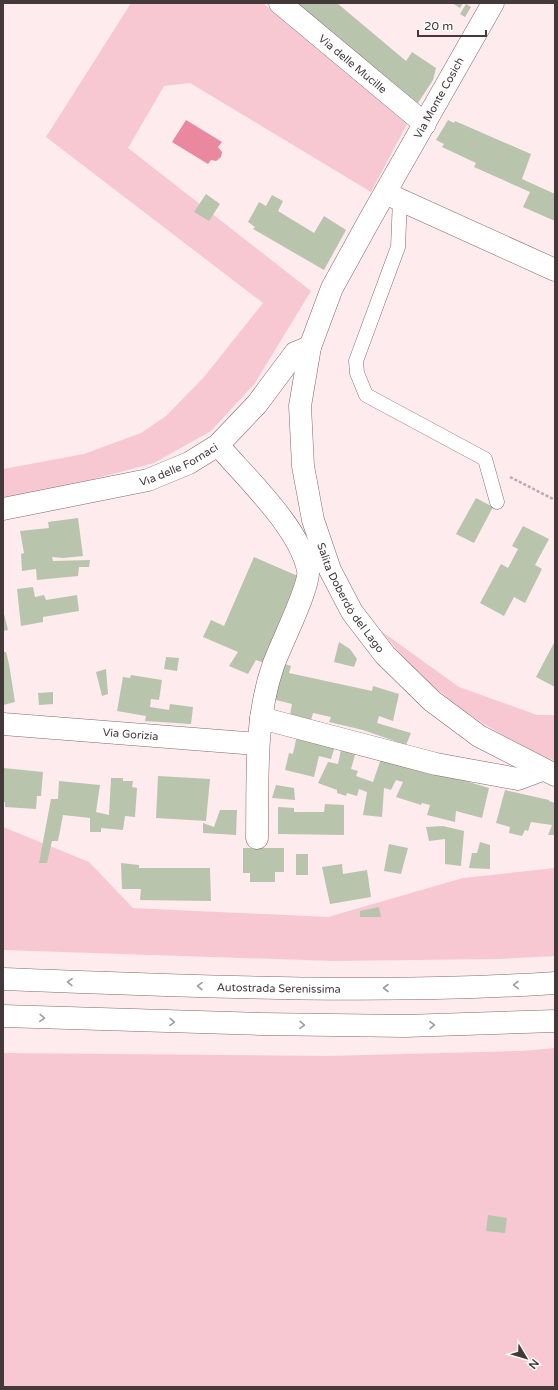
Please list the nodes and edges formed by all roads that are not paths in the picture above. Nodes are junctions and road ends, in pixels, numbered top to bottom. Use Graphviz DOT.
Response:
graph roads {
  1 [pos="280,3"];
  2 [pos="493,3"];
  3 [pos="425,124"];
  4 [pos="392,196"];
  5 [pos="555,270"];
  6 [pos="310,347"];
  7 [pos="218,445"];
  8 [pos="497,502"];
  9 [pos="3,509"];
  10 [pos="261,718"];
  11 [pos="3,724"];
  12 [pos="258,744"];
  13 [pos="548,773"];
  14 [pos="257,838"];
  15 [pos="3,979"];
  16 [pos="555,983"];
  17 [pos="3,1016"];
  18 [pos="555,1021"];
  1 -- 3 [label="main road, Via delle Mucille"];
  2 -- 3 [label="main road, Via Monte Cosich"];
  3 -- 4 [label="main road, Via Monte Cosich"];
  4 -- 5 [label="main road"];
  4 -- 6 [label="main road, Via Monte Cosich"];
  4 -- 8 [label="lane"];
  6 -- 7 [label="main road, Via delle Fornaci"];
  6 -- 13 [label="main road, Salita Doberdò del Lago"];
  7 -- 9 [label="main road, Via delle Fornaci"];
  7 -- 10 [label="main road"];
  10 -- 12 [label="main road"];
  10 -- 13 [label="main road, Salita Doberdò del Lago"];
  11 -- 12 [label="main road, Via Gorizia"];
  12 -- 14 [label="main road"];
  16 -- 15 [label="main road, Autostrada Serenissima, one-way"];
  17 -- 18 [label="main road, one-way"];
}
